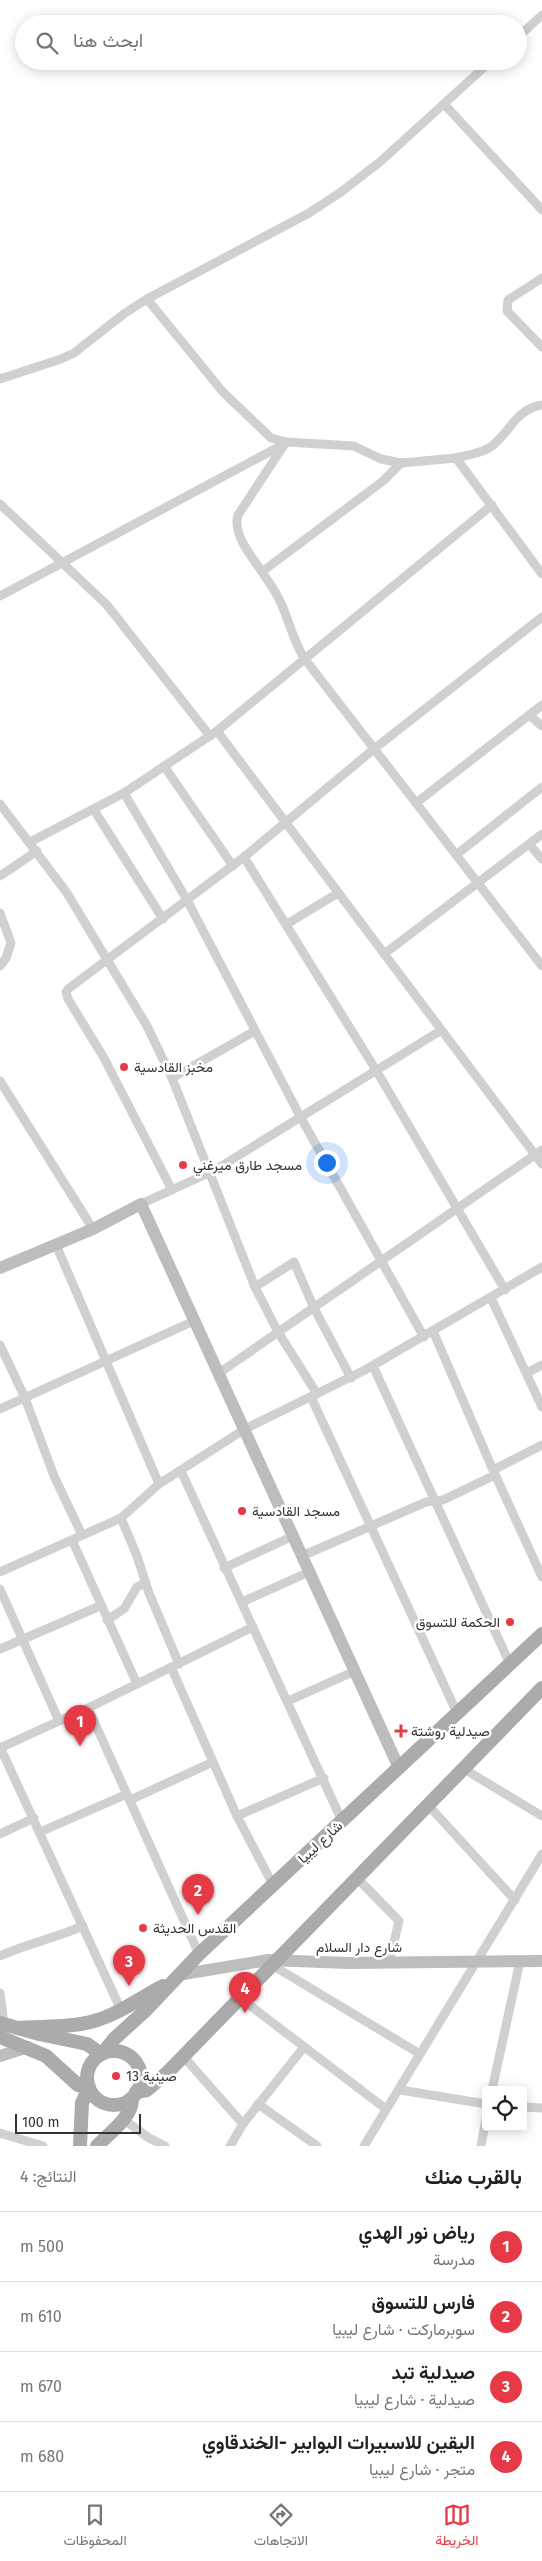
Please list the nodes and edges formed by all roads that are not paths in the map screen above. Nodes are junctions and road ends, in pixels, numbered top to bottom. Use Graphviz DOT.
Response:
graph roads {
  1 [pos="542,15"];
  2 [pos="527,29"];
  3 [pos="481,70"];
  4 [pos="444,104"];
  5 [pos="542,210"];
  6 [pos="542,278"];
  7 [pos="147,299"];
  8 [pos="542,347"];
  9 [pos="0,379"];
  10 [pos="542,405"];
  11 [pos="286,442"];
  12 [pos="456,458"];
  13 [pos="401,463"];
  14 [pos="0,504"];
  15 [pos="492,505"];
  16 [pos="62,563"];
  17 [pos="263,571"];
  18 [pos="542,574"];
  19 [pos="0,596"];
  20 [pos="542,617"];
  21 [pos="304,658"];
  22 [pos="542,706"];
  23 [pos="529,715"];
  24 [pos="542,726"];
  25 [pos="213,734"];
  26 [pos="374,749"];
  27 [pos="164,766"];
  28 [pos="542,787"];
  29 [pos="124,793"];
  30 [pos="416,803"];
  31 [pos="0,804"];
  32 [pos="94,810"];
  33 [pos="285,822"];
  34 [pos="542,834"];
  35 [pos="30,842"];
  36 [pos="529,844"];
  37 [pos="37,851"];
  38 [pos="456,856"];
  39 [pos="244,857"];
  40 [pos="542,859"];
  41 [pos="233,866"];
  42 [pos="0,876"];
  43 [pos="479,884"];
  44 [pos="338,892"];
  45 [pos="187,900"];
  46 [pos="0,913"];
  47 [pos="163,919"];
  48 [pos="287,924"];
  49 [pos="384,954"];
  50 [pos="109,959"];
  51 [pos="0,966"];
  52 [pos="542,966"];
  53 [pos="440,1030"];
  54 [pos="256,1031"];
  55 [pos="376,1070"];
  56 [pos="172,1078"];
  57 [pos="0,1081"];
  58 [pos="301,1118"];
  59 [pos="538,1152"];
  60 [pos="542,1164"];
  61 [pos="208,1173"];
  62 [pos="172,1190"];
  63 [pos="141,1204"];
  64 [pos="458,1209"];
  65 [pos="93,1229"];
  66 [pos="56,1244"];
  67 [pos="381,1261"];
  68 [pos="542,1267"];
  69 [pos="0,1268"];
  70 [pos="255,1287"];
  71 [pos="506,1290"];
  72 [pos="491,1298"];
  73 [pos="314,1308"];
  74 [pos="196,1320"];
  75 [pos="433,1331"];
  76 [pos="278,1332"];
  77 [pos="424,1337"];
  78 [pos="0,1345"];
  79 [pos="106,1360"];
  80 [pos="542,1365"];
  81 [pos="373,1366"];
  82 [pos="219,1372"];
  83 [pos="527,1373"];
  84 [pos="351,1378"];
  85 [pos="314,1396"];
  86 [pos="25,1398"];
  87 [pos="542,1407"];
  88 [pos="0,1409"];
  89 [pos="245,1430"];
  90 [pos="542,1445"];
  91 [pos="181,1471"];
  92 [pos="494,1472"];
  93 [pos="159,1484"];
  94 [pos="435,1501"];
  95 [pos="120,1518"];
  96 [pos="370,1525"];
  97 [pos="82,1535"];
  98 [pos="293,1536"];
  99 [pos="72,1540"];
  100 [pos="302,1556"];
  101 [pos="224,1568"];
  102 [pos="0,1572"];
  103 [pos="309,1572"];
  104 [pos="542,1577"];
  105 [pos="145,1584"];
  106 [pos="0,1590"];
  107 [pos="242,1602"];
  108 [pos="100,1606"];
  109 [pos="107,1620"];
  110 [pos="253,1627"];
  111 [pos="542,1634"];
  112 [pos="22,1640"];
  113 [pos="0,1650"];
  114 [pos="510,1664"];
  115 [pos="175,1666"];
  116 [pos="354,1671"];
  117 [pos="137,1684"];
  118 [pos="542,1688"];
  119 [pos="288,1701"];
  120 [pos="88,1708"];
  121 [pos="457,1714"];
  122 [pos="59,1721"];
  123 [pos="0,1747"];
  124 [pos="213,1762"];
  125 [pos="399,1768"];
  126 [pos="464,1769"];
  127 [pos="324,1778"];
  128 [pos="128,1797"];
  129 [pos="428,1806"];
  130 [pos="237,1816"];
  131 [pos="542,1816"];
  132 [pos="34,1818"];
  133 [pos="342,1821"];
  134 [pos="40,1832"];
  135 [pos="0,1834"];
  136 [pos="542,1854"];
  137 [pos="357,1878"];
  138 [pos="273,1885"];
  139 [pos="515,1900"];
  140 [pos="83,1926"];
  141 [pos="199,1954"];
  142 [pos="0,1956"];
  143 [pos="477,1961"];
  144 [pos="520,1961"];
  145 [pos="542,1961"];
  146 [pos="275,1962"];
  147 [pos="389,1962"];
  148 [pos="176,1977"];
  149 [pos="0,1993"];
  150 [pos="240,1998"];
  151 [pos="121,2010"];
  152 [pos="7,2025"];
  153 [pos="0,2037"];
  154 [pos="28,2047"];
  155 [pos="304,2047"];
  156 [pos="102,2054"];
  157 [pos="420,2054"];
  158 [pos="0,2056"];
  159 [pos="184,2056"];
  160 [pos="493,2086"];
  161 [pos="89,2087"];
  162 [pos="400,2090"];
  163 [pos="134,2095"];
  164 [pos="482,2103"];
  165 [pos="258,2104"];
  166 [pos="527,2107"];
  167 [pos="542,2108"];
  168 [pos="386,2110"];
  169 [pos="123,2119"];
  170 [pos="243,2124"];
  171 [pos="484,2131"];
  172 [pos="0,2133"];
  173 [pos="43,2146"];
  174 [pos="80,2146"];
  175 [pos="97,2146"];
  176 [pos="164,2146"];
  177 [pos="230,2146"];
  178 [pos="317,2146"];
  179 [pos="364,2146"];
  180 [pos="481,2146"];
  1 -- 2 [label="street"];
  3 -- 4 [label="street"];
  4 -- 5 [label="street"];
  4 -- 7 [label="street"];
  6 -- 8 [label="street"];
  7 -- 9 [label="street"];
  7 -- 11 [label="street"];
  10 -- 12 [label="street"];
  11 -- 13 [label="street"];
  11 -- 16 [label="street"];
  11 -- 17 [label="street"];
  12 -- 13 [label="street"];
  12 -- 15 [label="street"];
  13 -- 17 [label="street"];
  14 -- 16 [label="street"];
  15 -- 18 [label="street"];
  15 -- 21 [label="street"];
  16 -- 19 [label="street"];
  16 -- 25 [label="street"];
  17 -- 21 [label="street"];
  20 -- 26 [label="street"];
  21 -- 25 [label="street"];
  21 -- 26 [label="street"];
  22 -- 23 [label="street"];
  23 -- 24 [label="street"];
  23 -- 30 [label="street"];
  25 -- 27 [label="street"];
  25 -- 33 [label="street"];
  26 -- 30 [label="street"];
  26 -- 33 [label="street"];
  27 -- 29 [label="street"];
  27 -- 41 [label="street"];
  28 -- 38 [label="street"];
  29 -- 32 [label="street"];
  29 -- 45 [label="street"];
  30 -- 38 [label="street"];
  31 -- 35 [label="street"];
  32 -- 35 [label="street"];
  32 -- 47 [label="street"];
  33 -- 39 [label="street"];
  33 -- 44 [label="street"];
  34 -- 36 [label="street"];
  35 -- 37 [label="street"];
  36 -- 40 [label="street"];
  36 -- 43 [label="street"];
  37 -- 42 [label="street"];
  37 -- 50 [label="street"];
  38 -- 43 [label="street"];
  39 -- 41 [label="street"];
  39 -- 48 [label="street"];
  41 -- 45 [label="street"];
  43 -- 49 [label="street"];
  43 -- 52 [label="street"];
  44 -- 48 [label="street"];
  44 -- 49 [label="street"];
  45 -- 47 [label="street"];
  45 -- 54 [label="street"];
  46 -- 51 [label="street"];
  47 -- 50 [label="street"];
  48 -- 55 [label="street"];
  49 -- 53 [label="street"];
  50 -- 56 [label="street"];
  50 -- 62 [label="street"];
  53 -- 55 [label="street"];
  53 -- 59 [label="street"];
  54 -- 56 [label="street"];
  54 -- 58 [label="street"];
  55 -- 58 [label="street"];
  55 -- 64 [label="street"];
  56 -- 61 [label="street"];
  57 -- 65 [label="street"];
  58 -- 61 [label="street"];
  58 -- 67 [label="street"];
  59 -- 60 [label="street"];
  59 -- 64 [label="street"];
  61 -- 62 [label="street"];
  61 -- 70 [label="street"];
  62 -- 63 [label="street"];
  63 -- 65 [label="street"];
  63 -- 74 [label="street"];
  64 -- 67 [label="street"];
  64 -- 71 [label="street"];
  65 -- 66 [label="street"];
  66 -- 69 [label="street"];
  66 -- 79 [label="street"];
  67 -- 73 [label="street"];
  67 -- 77 [label="street"];
  68 -- 71 [label="street"];
  70 -- 73 [label="street"];
  70 -- 76 [label="street"];
  71 -- 72 [label="street"];
  72 -- 75 [label="street"];
  72 -- 83 [label="street"];
  73 -- 76 [label="street"];
  73 -- 84 [label="street"];
  74 -- 79 [label="street"];
  74 -- 82 [label="street"];
  75 -- 77 [label="street"];
  75 -- 92 [label="street"];
  76 -- 82 [label="street"];
  76 -- 85 [label="street"];
  77 -- 81 [label="street"];
  78 -- 86 [label="street"];
  79 -- 86 [label="street"];
  79 -- 93 [label="street"];
  80 -- 83 [label="street"];
  81 -- 84 [label="street"];
  81 -- 94 [label="street"];
  82 -- 89 [label="street"];
  83 -- 87 [label="street"];
  84 -- 85 [label="street"];
  85 -- 89 [label="street"];
  85 -- 96 [label="street"];
  86 -- 88 [label="street"];
  86 -- 97 [label="street"];
  89 -- 91 [label="street"];
  89 -- 98 [label="street"];
  90 -- 92 [label="street"];
  91 -- 93 [label="street"];
  91 -- 101 [label="street"];
  92 -- 94 [label="street"];
  92 -- 104 [label="street"];
  93 -- 95 [label="street"];
  94 -- 96 [label="street"];
  94 -- 114 [label="street"];
  95 -- 97 [label="street"];
  95 -- 105 [label="street"];
  96 -- 100 [label="street"];
  96 -- 121 [label="street"];
  97 -- 99 [label="street"];
  98 -- 100 [label="street"];
  98 -- 101 [label="street"];
  99 -- 102 [label="street"];
  99 -- 108 [label="street"];
  100 -- 103 [label="street"];
  101 -- 107 [label="street"];
  103 -- 107 [label="street"];
  103 -- 116 [label="street"];
  105 -- 109 [label="street"];
  105 -- 115 [label="street"];
  106 -- 112 [label="street"];
  107 -- 110 [label="street"];
  108 -- 109 [label="street"];
  108 -- 112 [label="street"];
  109 -- 117 [label="street"];
  110 -- 115 [label="street"];
  110 -- 119 [label="street"];
  111 -- 114 [label="main road, شارع ليبيا"];
  112 -- 113 [label="street"];
  112 -- 122 [label="street"];
  114 -- 121 [label="main road, شارع ليبيا"];
  115 -- 117 [label="street"];
  115 -- 124 [label="street"];
  116 -- 119 [label="street"];
  116 -- 125 [label="street"];
  117 -- 120 [label="street"];
  118 -- 126 [label="main road"];
  119 -- 127 [label="street"];
  120 -- 122 [label="street"];
  120 -- 128 [label="street"];
  121 -- 125 [label="main road, شارع ليبيا"];
  122 -- 123 [label="street"];
  123 -- 132 [label="street"];
  124 -- 128 [label="street"];
  124 -- 130 [label="street"];
  125 -- 133 [label="main road, شارع ليبيا"];
  126 -- 129 [label="main road"];
  126 -- 131 [label="street"];
  127 -- 130 [label="street"];
  127 -- 133 [label="street"];
  128 -- 134 [label="street"];
  128 -- 141 [label="street"];
  129 -- 137 [label="main road"];
  129 -- 139 [label="street"];
  130 -- 138 [label="street"];
  132 -- 134 [label="street"];
  132 -- 135 [label="street"];
  133 -- 138 [label="main road, شارع ليبيا"];
  134 -- 140 [label="street"];
  136 -- 139 [label="street"];
  137 -- 146 [label="main road"];
  137 -- 147 [label="street"];
  138 -- 141 [label="main road, شارع ليبيا"];
  139 -- 143 [label="street"];
  140 -- 142 [label="street"];
  140 -- 151 [label="street"];
  141 -- 148 [label="main road, شارع ليبيا"];
  143 -- 144 [label="street, شارع دار السلام"];
  143 -- 147 [label="street, شارع دار السلام"];
  143 -- 157 [label="street"];
  144 -- 145 [label="street, شارع دار السلام"];
  144 -- 160 [label="street"];
  146 -- 147 [label="street, شارع دار السلام"];
  146 -- 148 [label="street, شارع دار السلام"];
  146 -- 150 [label="main road"];
  146 -- 157 [label="street"];
  148 -- 151 [label="main road"];
  148 -- 156 [label="main road, شارع ليبيا"];
  149 -- 152 [label="street"];
  150 -- 155 [label="street"];
  150 -- 159 [label="main road"];
  151 -- 152 [label="main road"];
  152 -- 156 [label="main road"];
  153 -- 154 [label="main road"];
  154 -- 158 [label="street"];
  154 -- 161 [label="main road"];
  155 -- 165 [label="street"];
  155 -- 168 [label="street"];
  156 -- 161 [label="main road"];
  156 -- 163 [label="main road"];
  157 -- 162 [label="street"];
  159 -- 163 [label="main road"];
  159 -- 170 [label="street"];
  161 -- 163 [label="main road"];
  161 -- 174 [label="main road"];
  162 -- 164 [label="street"];
  162 -- 168 [label="street"];
  163 -- 169 [label="main road"];
  165 -- 170 [label="street"];
  165 -- 178 [label="street"];
  166 -- 167 [label="street"];
  168 -- 179 [label="street"];
  169 -- 175 [label="main road"];
  169 -- 176 [label="street"];
  170 -- 177 [label="street"];
  171 -- 180 [label="street"];
  172 -- 173 [label="street"];
}
